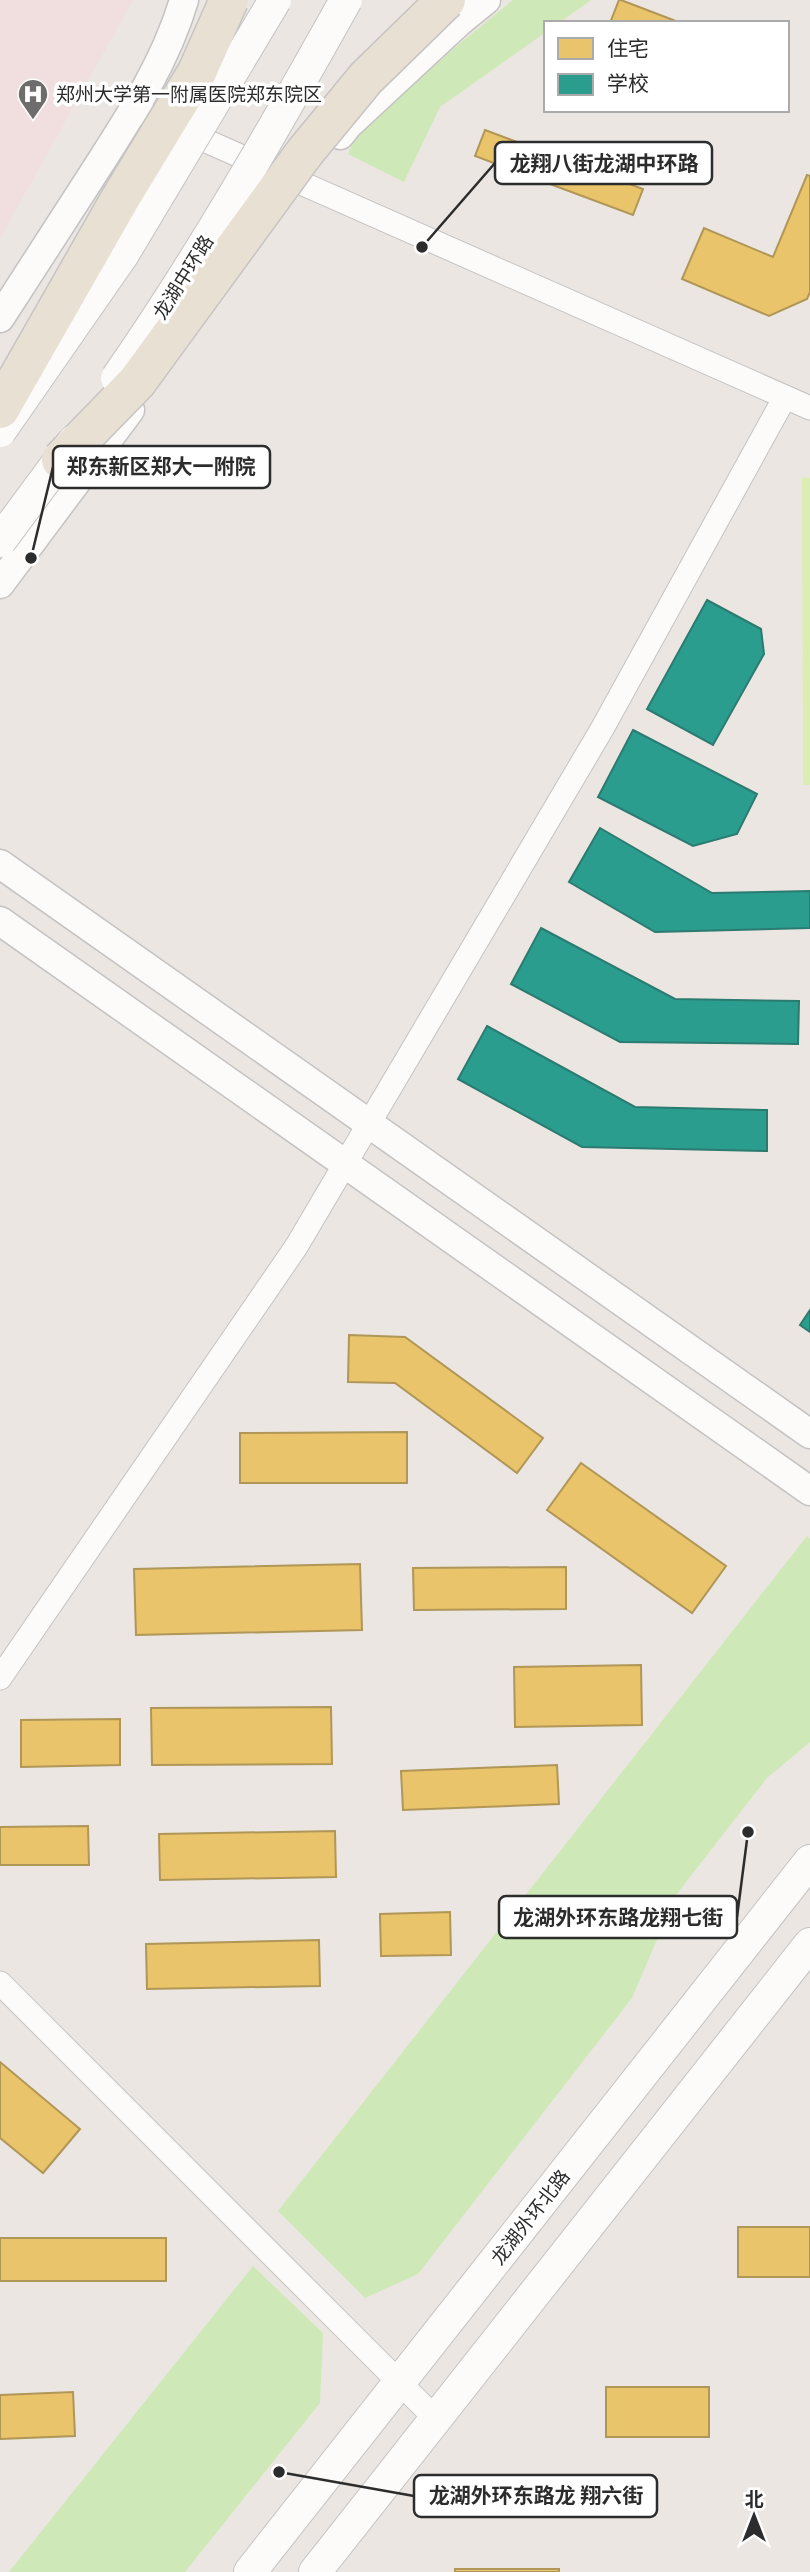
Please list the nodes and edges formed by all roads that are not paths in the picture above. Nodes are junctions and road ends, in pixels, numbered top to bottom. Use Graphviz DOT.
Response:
graph roads {
  1 [pos="184,0"];
  2 [pos="229,0"];
  3 [pos="275,0"];
  4 [pos="346,0"];
  5 [pos="446,0"];
  6 [pos="486,0"];
  7 [pos="134,109"];
  8 [pos="303,183"];
  9 [pos="0,318"];
  10 [pos="785,397"];
  11 [pos="810,408"];
  12 [pos="0,410"];
  13 [pos="0,431"];
  14 [pos="61,460"];
  15 [pos="0,541"];
  16 [pos="0,584"];
  17 [pos="0,864"];
  18 [pos="0,920"];
  19 [pos="368,1124"];
  20 [pos="345,1163"];
  21 [pos="810,1434"];
  22 [pos="810,1490"];
  23 [pos="0,1678"];
  24 [pos="810,1861"];
  25 [pos="810,1944"];
  26 [pos="0,1983"];
  27 [pos="399,2382"];
  28 [pos="436,2419"];
  29 [pos="250,2572"];
  30 [pos="315,2572"];
  1 -- 7 [label="street"];
  2 -- 12 [label="highway, bridge"];
  3 -- 13 [label="main road, bridge"];
  4 -- 14 [label="main road, 龙湖中环路, bridge"];
  5 -- 14 [label="highway, bridge"];
  6 -- 8 [label="street"];
  7 -- 8 [label="street"];
  7 -- 9 [label="street"];
  8 -- 10 [label="street"];
  8 -- 16 [label="street"];
  10 -- 11 [label="street"];
  10 -- 19 [label="street"];
  14 -- 15 [label="main road, 龙湖中环路, bridge"];
  17 -- 19 [label="street"];
  18 -- 20 [label="street"];
  19 -- 20 [label="street"];
  19 -- 21 [label="street"];
  20 -- 22 [label="street"];
  20 -- 23 [label="street"];
  24 -- 27 [label="main road, 龙湖外环北路"];
  25 -- 28 [label="main road"];
  26 -- 27 [label="street"];
  27 -- 28 [label="street"];
  27 -- 29 [label="main road, 龙湖外环北路"];
  28 -- 30 [label="main road"];
}
